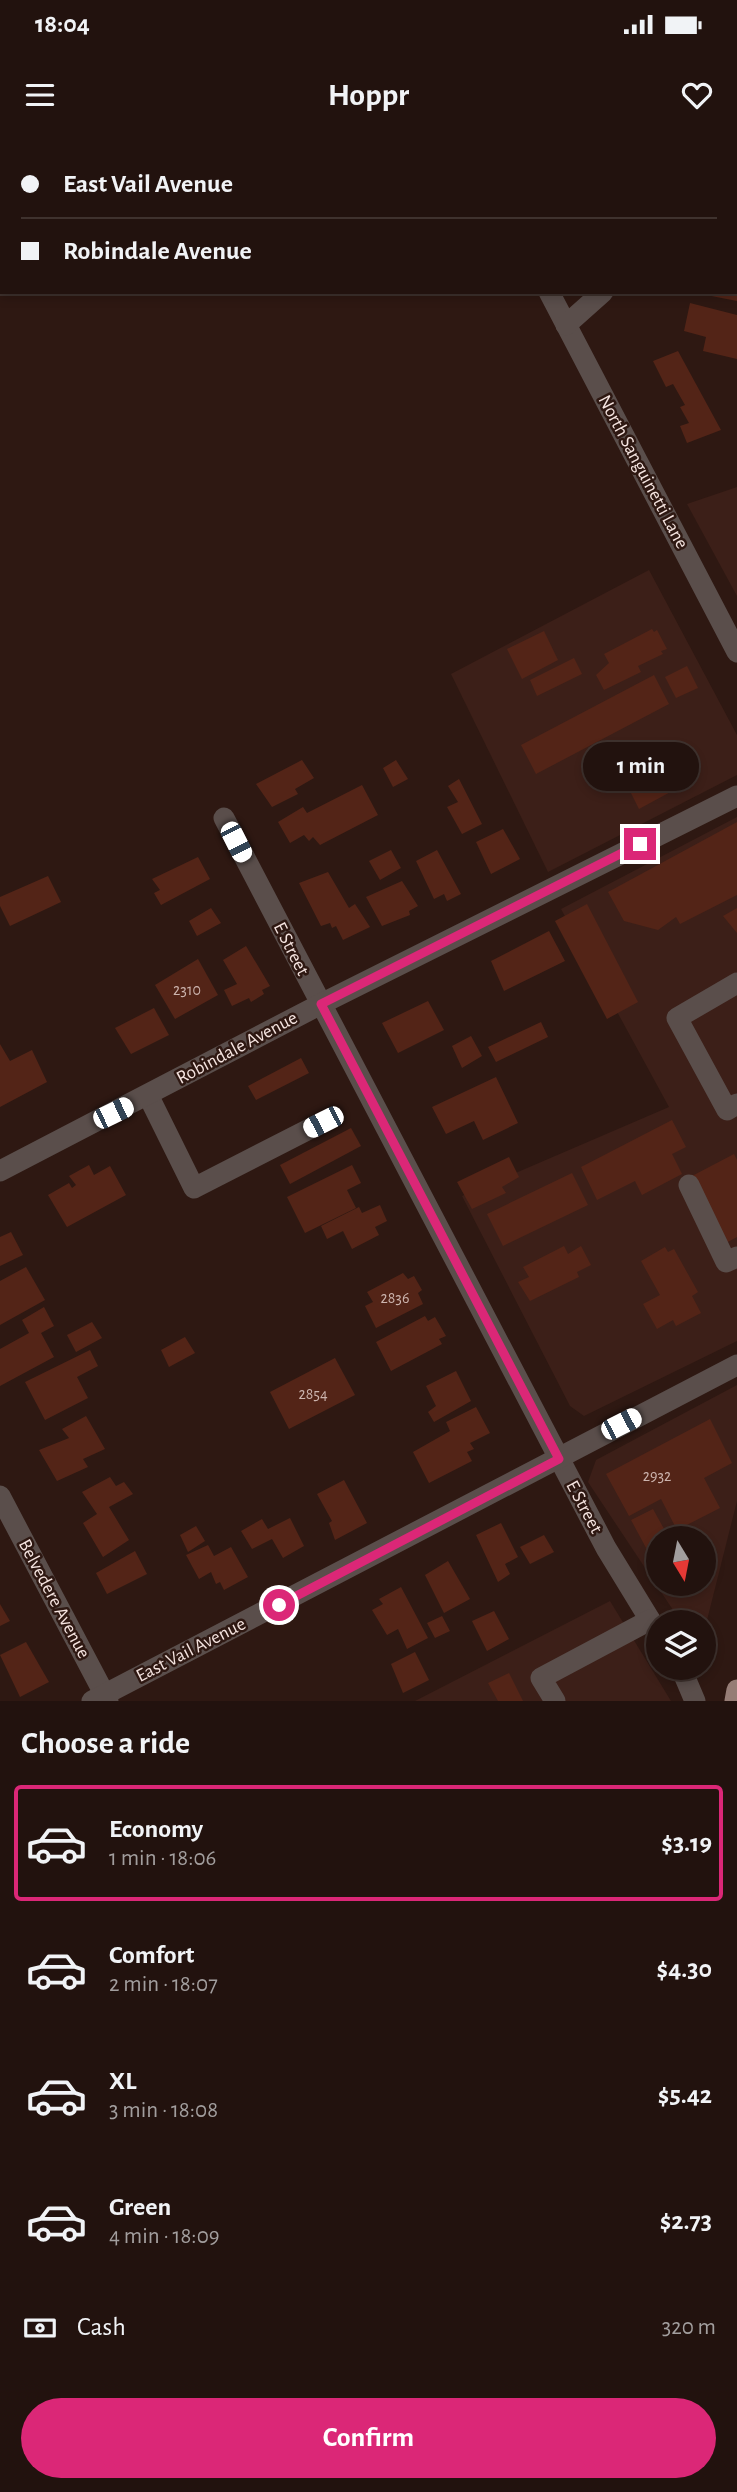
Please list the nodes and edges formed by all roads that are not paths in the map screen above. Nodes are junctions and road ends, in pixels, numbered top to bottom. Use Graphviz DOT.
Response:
graph roads {
  1 [pos="550,294"];
  2 [pos="601,294"];
  3 [pos="566,325"];
  4 [pos="737,652"];
  5 [pos="737,796"];
  6 [pos="224,818"];
  7 [pos="737,983"];
  8 [pos="321,1004"];
  9 [pos="148,1095"];
  10 [pos="737,1104"];
  11 [pos="323,1122"];
  12 [pos="0,1171"];
  13 [pos="689,1185"];
  14 [pos="737,1258"];
  15 [pos="737,1365"];
  16 [pos="559,1459"];
  17 [pos="0,1496"];
  18 [pos="646,1614"];
  19 [pos="646,1631"];
  20 [pos="686,1680"];
  21 [pos="737,1690"];
  22 [pos="102,1699"];
  23 [pos="555,1701"];
  24 [pos="695,1701"];
  25 [pos="734,1701"];
  1 -- 3 [label="street, North Sanguinetti Lane"];
  2 -- 3 [label="street"];
  3 -- 4 [label="street, North Sanguinetti Lane"];
  5 -- 8 [label="street, Robindale Avenue"];
  6 -- 8 [label="street, E Street"];
  7 -- 10 [label="street"];
  8 -- 9 [label="street, Robindale Avenue"];
  8 -- 16 [label="street, E Street"];
  9 -- 11 [label="street"];
  9 -- 12 [label="street, Robindale Avenue"];
  13 -- 14 [label="street"];
  15 -- 16 [label="street, East Vail Avenue"];
  16 -- 18 [label="street, E Street"];
  16 -- 22 [label="street, East Vail Avenue"];
  17 -- 22 [label="street, Belvedere Avenue"];
  19 -- 23 [label="street"];
  20 -- 24 [label="street"];
  21 -- 25 [label="main road"];
}
